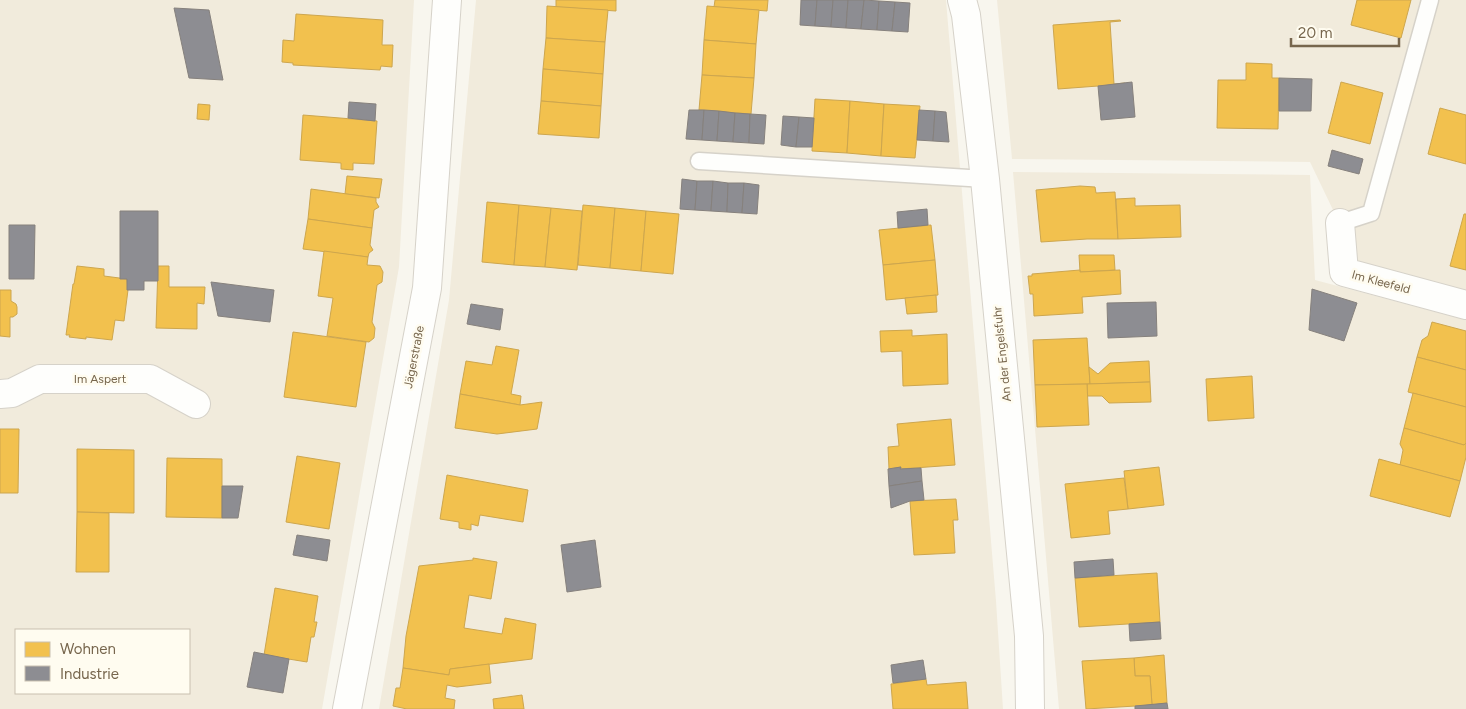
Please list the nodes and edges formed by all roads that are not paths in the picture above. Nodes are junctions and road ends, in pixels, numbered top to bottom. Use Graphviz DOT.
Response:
graph roads {
  1 [pos="447,0"];
  2 [pos="962,0"];
  3 [pos="1430,0"];
  4 [pos="699,161"];
  5 [pos="984,179"];
  6 [pos="1340,223"];
  7 [pos="1466,305"];
  8 [pos="0,394"];
  9 [pos="196,404"];
  10 [pos="347,709"];
  11 [pos="1030,709"];
  1 -- 10 [label="street, Jägerstraße"];
  2 -- 5 [label="street, An der Engelsfuhr"];
  3 -- 6 [label="lane"];
  4 -- 5 [label="lane"];
  5 -- 11 [label="street, An der Engelsfuhr"];
  6 -- 7 [label="street, Im Kleefeld"];
  8 -- 9 [label="street, Im Aspert"];
}
